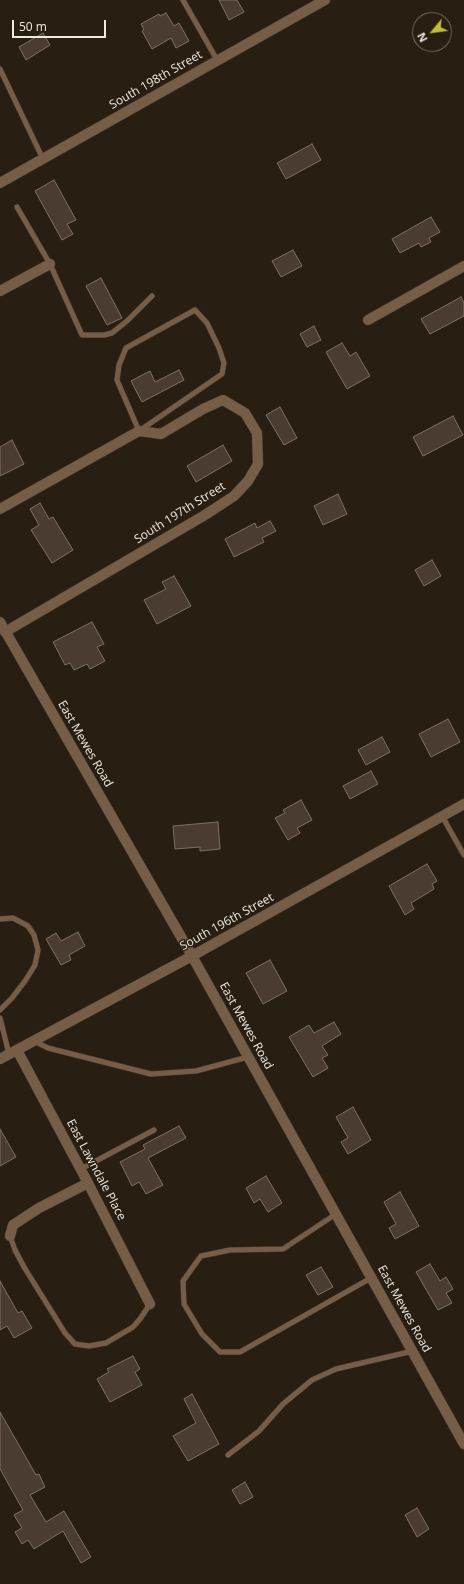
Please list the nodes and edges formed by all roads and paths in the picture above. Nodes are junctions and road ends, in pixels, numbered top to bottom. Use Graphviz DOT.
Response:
graph roads {
  1 [pos="183,0"];
  2 [pos="325,0"];
  3 [pos="217,60"];
  4 [pos="0,69"];
  5 [pos="42,159"];
  6 [pos="0,183"];
  7 [pos="17,207"];
  8 [pos="50,264"];
  9 [pos="464,266"];
  10 [pos="0,292"];
  11 [pos="152,296"];
  12 [pos="368,320"];
  13 [pos="139,431"];
  14 [pos="0,509"];
  15 [pos="2,628"];
  16 [pos="464,804"];
  17 [pos="442,816"];
  18 [pos="464,856"];
  19 [pos="0,919"];
  20 [pos="192,956"];
  21 [pos="0,1010"];
  22 [pos="0,1018"];
  23 [pos="34,1040"];
  24 [pos="9,1054"];
  25 [pos="248,1057"];
  26 [pos="154,1130"];
  27 [pos="81,1169"];
  28 [pos="88,1183"];
  29 [pos="336,1214"];
  30 [pos="10,1236"];
  31 [pos="372,1278"];
  32 [pos="150,1304"];
  33 [pos="412,1351"];
  34 [pos="464,1444"];
  35 [pos="228,1455"];
  1 -- 3 [label="lane"];
  2 -- 3 [label="street, South 198th Street"];
  3 -- 5 [label="street, South 198th Street"];
  4 -- 5 [label="lane"];
  5 -- 6 [label="street, South 198th Street"];
  7 -- 8 [label="lane"];
  8 -- 10 [label="street"];
  8 -- 11 [label="lane"];
  9 -- 12 [label="street"];
  13 -- 13 [label="lane"];
  13 -- 14 [label="street"];
  13 -- 15 [label="street, South 197th Street"];
  15 -- 20 [label="street, East Mewes Road"];
  16 -- 17 [label="street, South 196th Street"];
  17 -- 18 [label="lane"];
  17 -- 20 [label="street, South 196th Street"];
  19 -- 21 [label="lane"];
  20 -- 23 [label="street, South 196th Street"];
  20 -- 25 [label="street, East Mewes Road"];
  22 -- 24 [label="lane"];
  23 -- 24 [label="street, South 196th Street"];
  23 -- 25 [label="lane"];
  24 -- 27 [label="street, East Lawndale Place"];
  25 -- 29 [label="street, East Mewes Road"];
  26 -- 27 [label="lane"];
  27 -- 28 [label="street, East Lawndale Place"];
  28 -- 30 [label="street"];
  28 -- 32 [label="street, East Lawndale Place"];
  29 -- 31 [label="street, East Mewes Road"];
  29 -- 31 [label="lane"];
  30 -- 32 [label="lane"];
  31 -- 33 [label="street, East Mewes Road"];
  33 -- 34 [label="street, East Mewes Road"];
  33 -- 35 [label="lane"];
}
